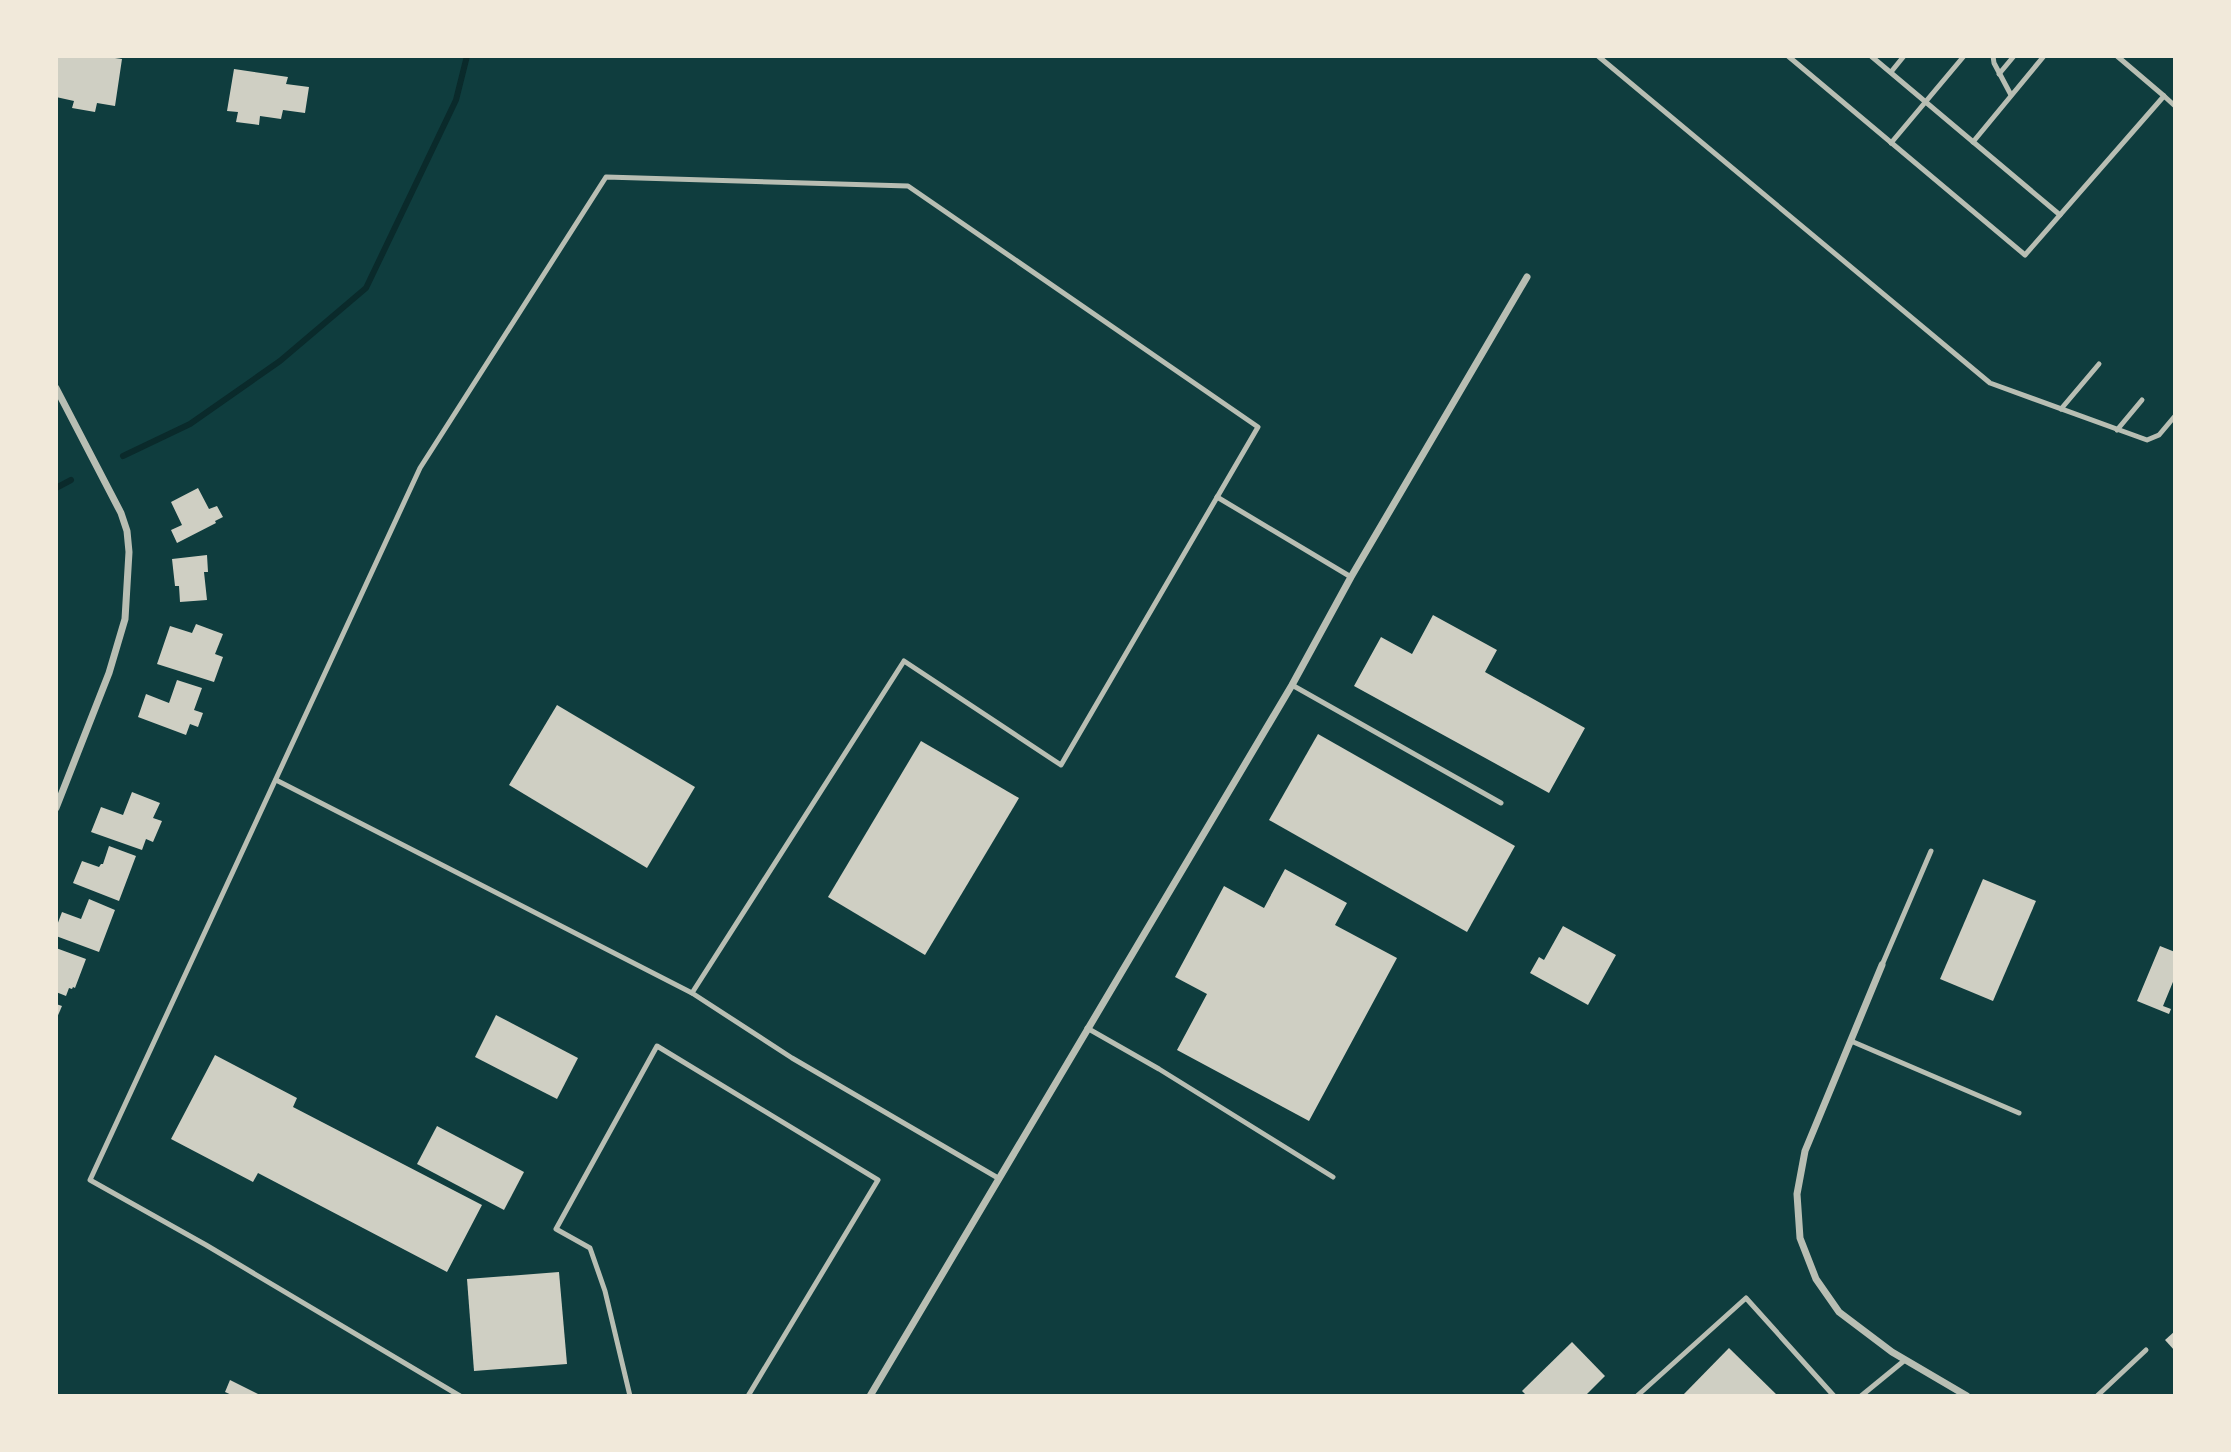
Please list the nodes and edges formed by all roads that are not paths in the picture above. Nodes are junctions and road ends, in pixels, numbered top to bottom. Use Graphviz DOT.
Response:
graph roads {
  1 [pos="1598,56"];
  2 [pos="1788,56"];
  3 [pos="1871,56"];
  4 [pos="1904,56"];
  5 [pos="1964,56"];
  6 [pos="1993,56"];
  7 [pos="2014,56"];
  8 [pos="2044,56"];
  9 [pos="2117,56"];
  10 [pos="1891,72"];
  11 [pos="1999,74"];
  12 [pos="2011,96"];
  13 [pos="2164,96"];
  14 [pos="1924,101"];
  15 [pos="2175,106"];
  16 [pos="1973,142"];
  17 [pos="1891,143"];
  18 [pos="2060,215"];
  19 [pos="1527,277"];
  20 [pos="2099,364"];
  21 [pos="56,388"];
  22 [pos="2142,400"];
  23 [pos="2061,409"];
  24 [pos="2175,416"];
  25 [pos="2117,429"];
  26 [pos="1217,497"];
  27 [pos="1351,577"];
  28 [pos="1292,685"];
  29 [pos="276,780"];
  30 [pos="1501,803"];
  31 [pos="56,808"];
  32 [pos="1931,851"];
  33 [pos="1882,965"];
  34 [pos="692,993"];
  35 [pos="1087,1028"];
  36 [pos="1851,1041"];
  37 [pos="2019,1113"];
  38 [pos="1332,1177"];
  39 [pos="998,1178"];
  40 [pos="2146,1350"];
  41 [pos="1905,1360"];
  42 [pos="460,1396"];
  43 [pos="630,1396"];
  44 [pos="748,1396"];
  45 [pos="870,1396"];
  46 [pos="1637,1396"];
  47 [pos="1834,1396"];
  48 [pos="1861,1396"];
  49 [pos="1967,1396"];
  50 [pos="2098,1396"];
  1 -- 23 [label="lane"];
  2 -- 17 [label="lane"];
  3 -- 10 [label="lane"];
  4 -- 10 [label="lane"];
  5 -- 14 [label="lane"];
  6 -- 11 [label="lane"];
  7 -- 11 [label="lane"];
  8 -- 12 [label="lane"];
  9 -- 13 [label="lane"];
  10 -- 14 [label="lane"];
  11 -- 12 [label="lane"];
  12 -- 16 [label="lane"];
  13 -- 15 [label="lane"];
  13 -- 18 [label="lane"];
  14 -- 16 [label="lane"];
  14 -- 17 [label="lane"];
  16 -- 18 [label="lane"];
  17 -- 18 [label="lane"];
  19 -- 27 [label="street"];
  20 -- 23 [label="lane"];
  21 -- 31 [label="street"];
  22 -- 25 [label="lane"];
  23 -- 25 [label="lane"];
  24 -- 25 [label="lane"];
  26 -- 27 [label="lane"];
  26 -- 29 [label="lane"];
  26 -- 34 [label="lane"];
  27 -- 28 [label="street"];
  28 -- 30 [label="lane"];
  28 -- 35 [label="street"];
  29 -- 34 [label="lane"];
  29 -- 42 [label="lane"];
  32 -- 33 [label="lane"];
  33 -- 36 [label="street"];
  34 -- 39 [label="lane"];
  35 -- 38 [label="lane"];
  35 -- 39 [label="street"];
  36 -- 37 [label="lane"];
  36 -- 41 [label="street"];
  39 -- 45 [label="street"];
  40 -- 50 [label="lane"];
  41 -- 48 [label="lane"];
  41 -- 49 [label="street"];
  43 -- 44 [label="lane"];
  46 -- 47 [label="lane"];
}
